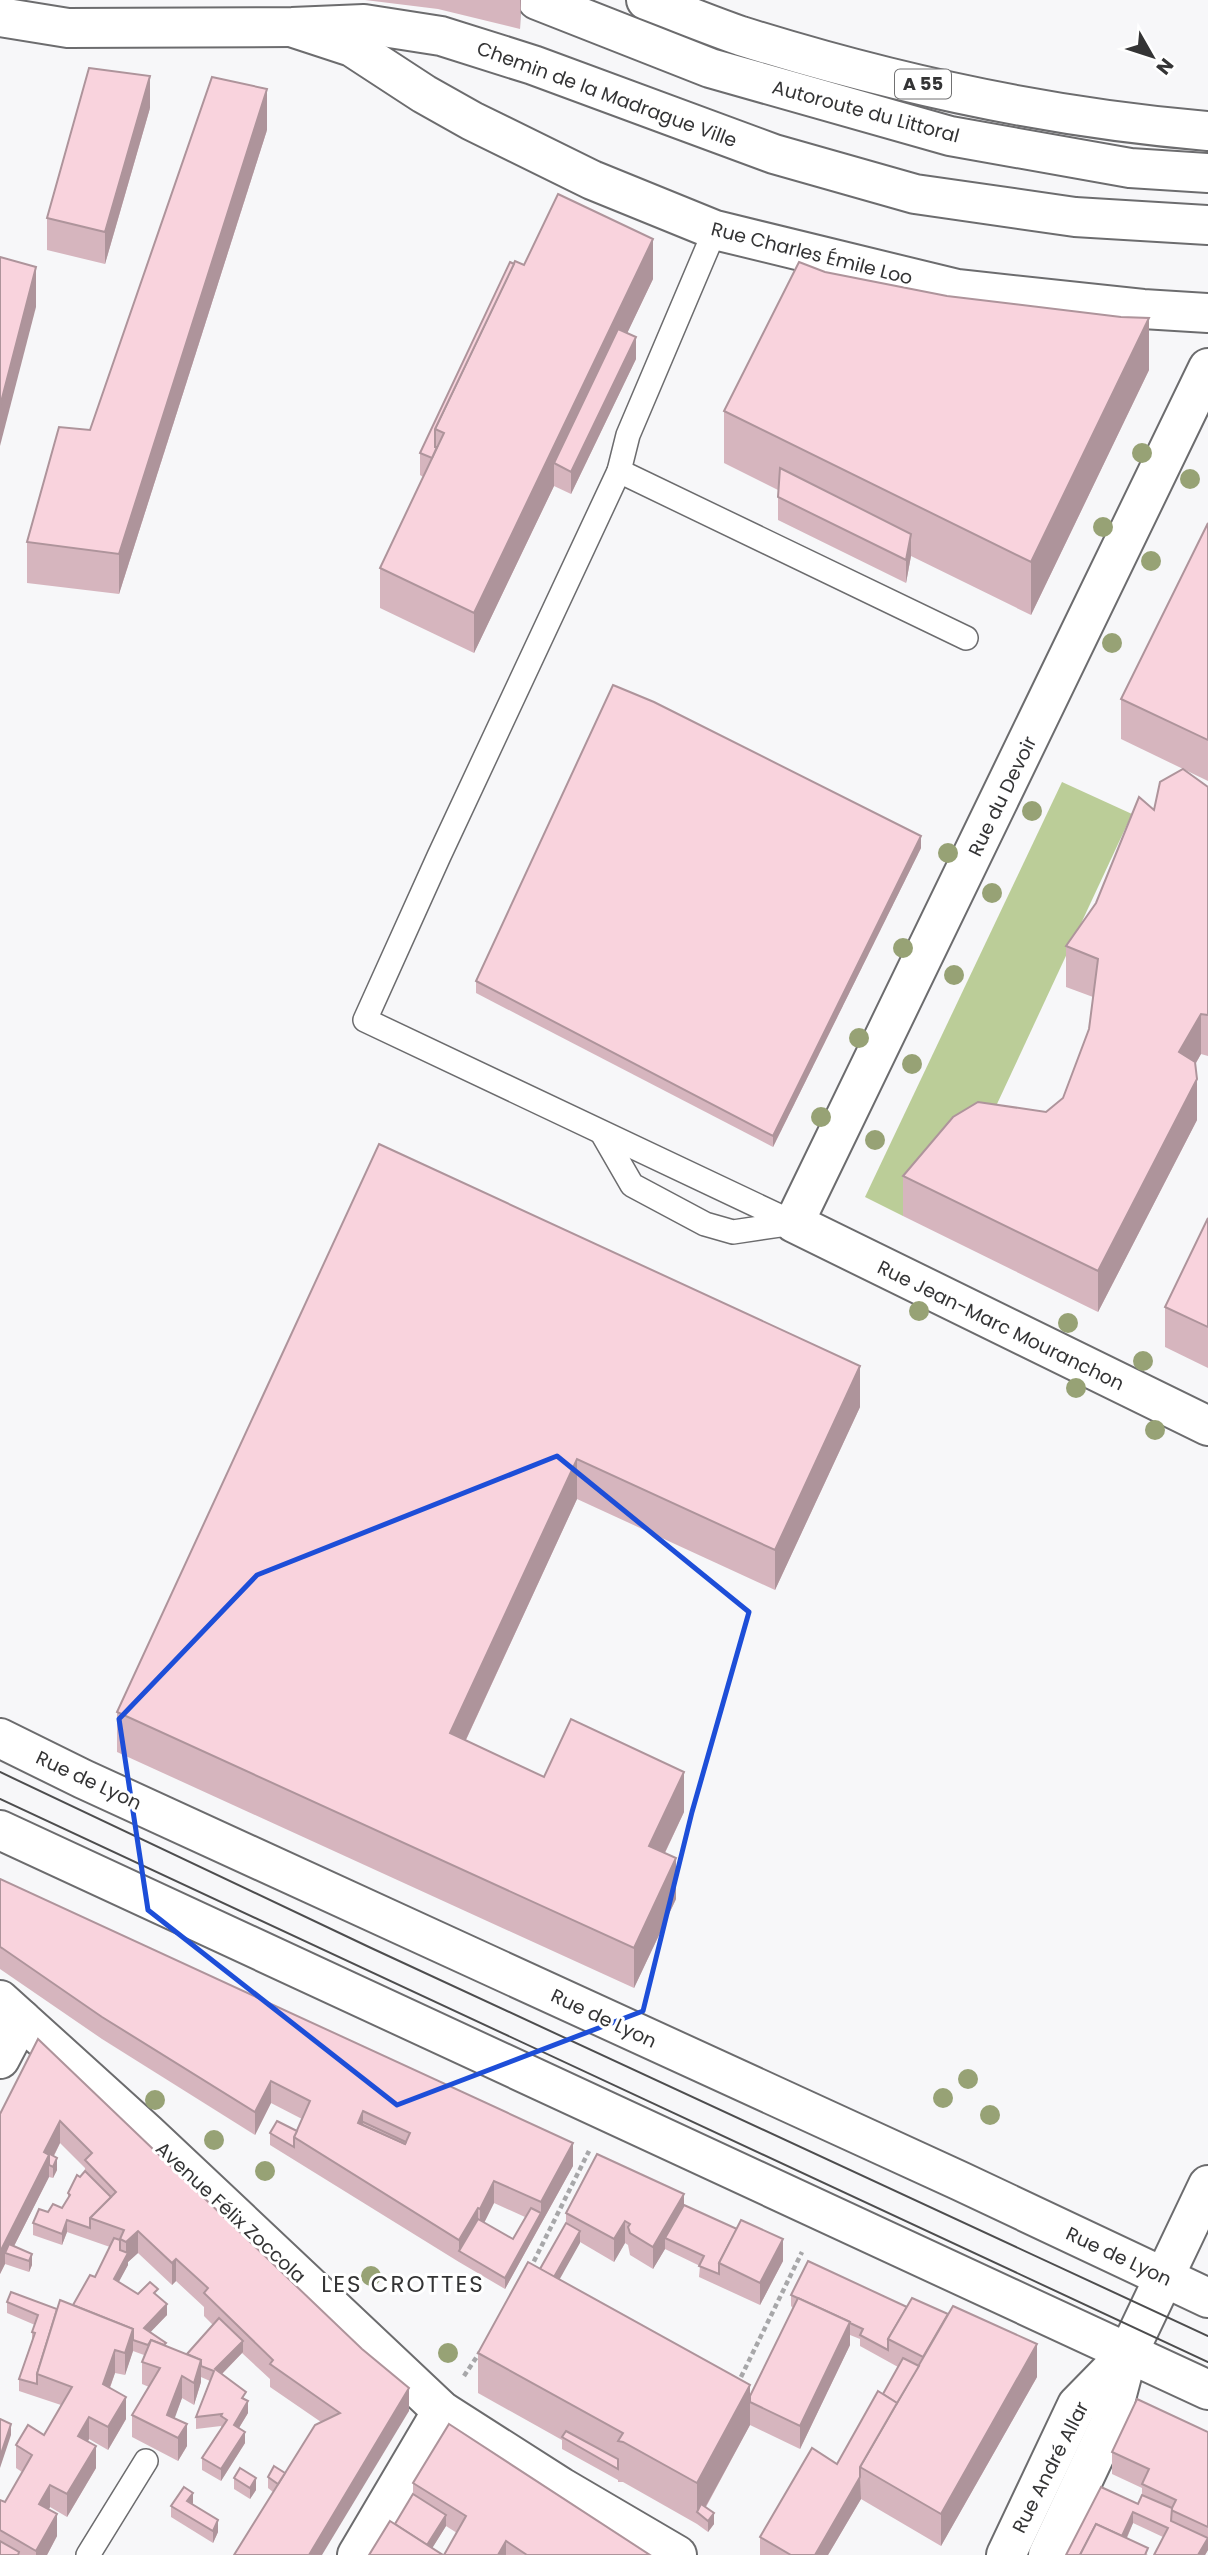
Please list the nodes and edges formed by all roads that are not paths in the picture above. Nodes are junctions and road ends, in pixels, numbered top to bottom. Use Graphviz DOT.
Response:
graph roads {
  1 [pos="537,0"];
  2 [pos="646,0"];
  3 [pos="0,17"];
  4 [pos="292,27"];
  5 [pos="1208,131"];
  6 [pos="1208,173"];
  7 [pos="1208,225"];
  8 [pos="715,230"];
  9 [pos="1208,313"];
  10 [pos="1208,368"];
  11 [pos="619,471"];
  12 [pos="966,638"];
  13 [pos="603,1133"];
  14 [pos="794,1223"];
  15 [pos="1208,1426"];
  16 [pos="0,1738"];
  17 [pos="0,1830"];
  18 [pos="10,2009"];
  19 [pos="0,2059"];
  20 [pos="1208,2185"];
  21 [pos="1164,2277"];
  22 [pos="1208,2298"];
  23 [pos="1128,2353"];
  24 [pos="1208,2390"];
  25 [pos="442,2411"];
  26 [pos="146,2461"];
  27 [pos="88,2555"];
  28 [pos="357,2555"];
  29 [pos="677,2555"];
  30 [pos="1006,2555"];
  31 [pos="1048,2555"];
  1 -- 6 [label="main road, Autoroute du Littoral / A 55"];
  2 -- 5 [label="main road, Autoroute du Littoral / A 55"];
  3 -- 4 [label="main road, Chemin de la Madrague Ville"];
  4 -- 7 [label="main road, Chemin de la Madrague Ville"];
  4 -- 8 [label="main road, Rue Charles Émile Loo"];
  8 -- 9 [label="main road, Rue Charles Émile Loo"];
  8 -- 11 [label="lane"];
  10 -- 14 [label="main road, Rue du Devoir"];
  11 -- 12 [label="lane"];
  11 -- 13 [label="lane"];
  13 -- 14 [label="lane"];
  13 -- 14 [label="lane"];
  14 -- 15 [label="main road, Rue Jean-Marc Mouranchon"];
  16 -- 21 [label="main road, Rue de Lyon"];
  17 -- 23 [label="main road"];
  18 -- 19 [label="main road"];
  18 -- 25 [label="main road, Avenue Félix Zoccola"];
  20 -- 21 [label="main road, Rue André Allar"];
  21 -- 22 [label="main road, Rue de Lyon"];
  21 -- 23 [label="main road, Rue André Allar"];
  23 -- 24 [label="main road"];
  23 -- 30 [label="main road, Rue André Allar"];
  23 -- 31 [label="main road, Rue André Allar"];
  25 -- 28 [label="main road"];
  25 -- 29 [label="main road, Avenue Félix Zoccola"];
  26 -- 27 [label="lane"];
}
